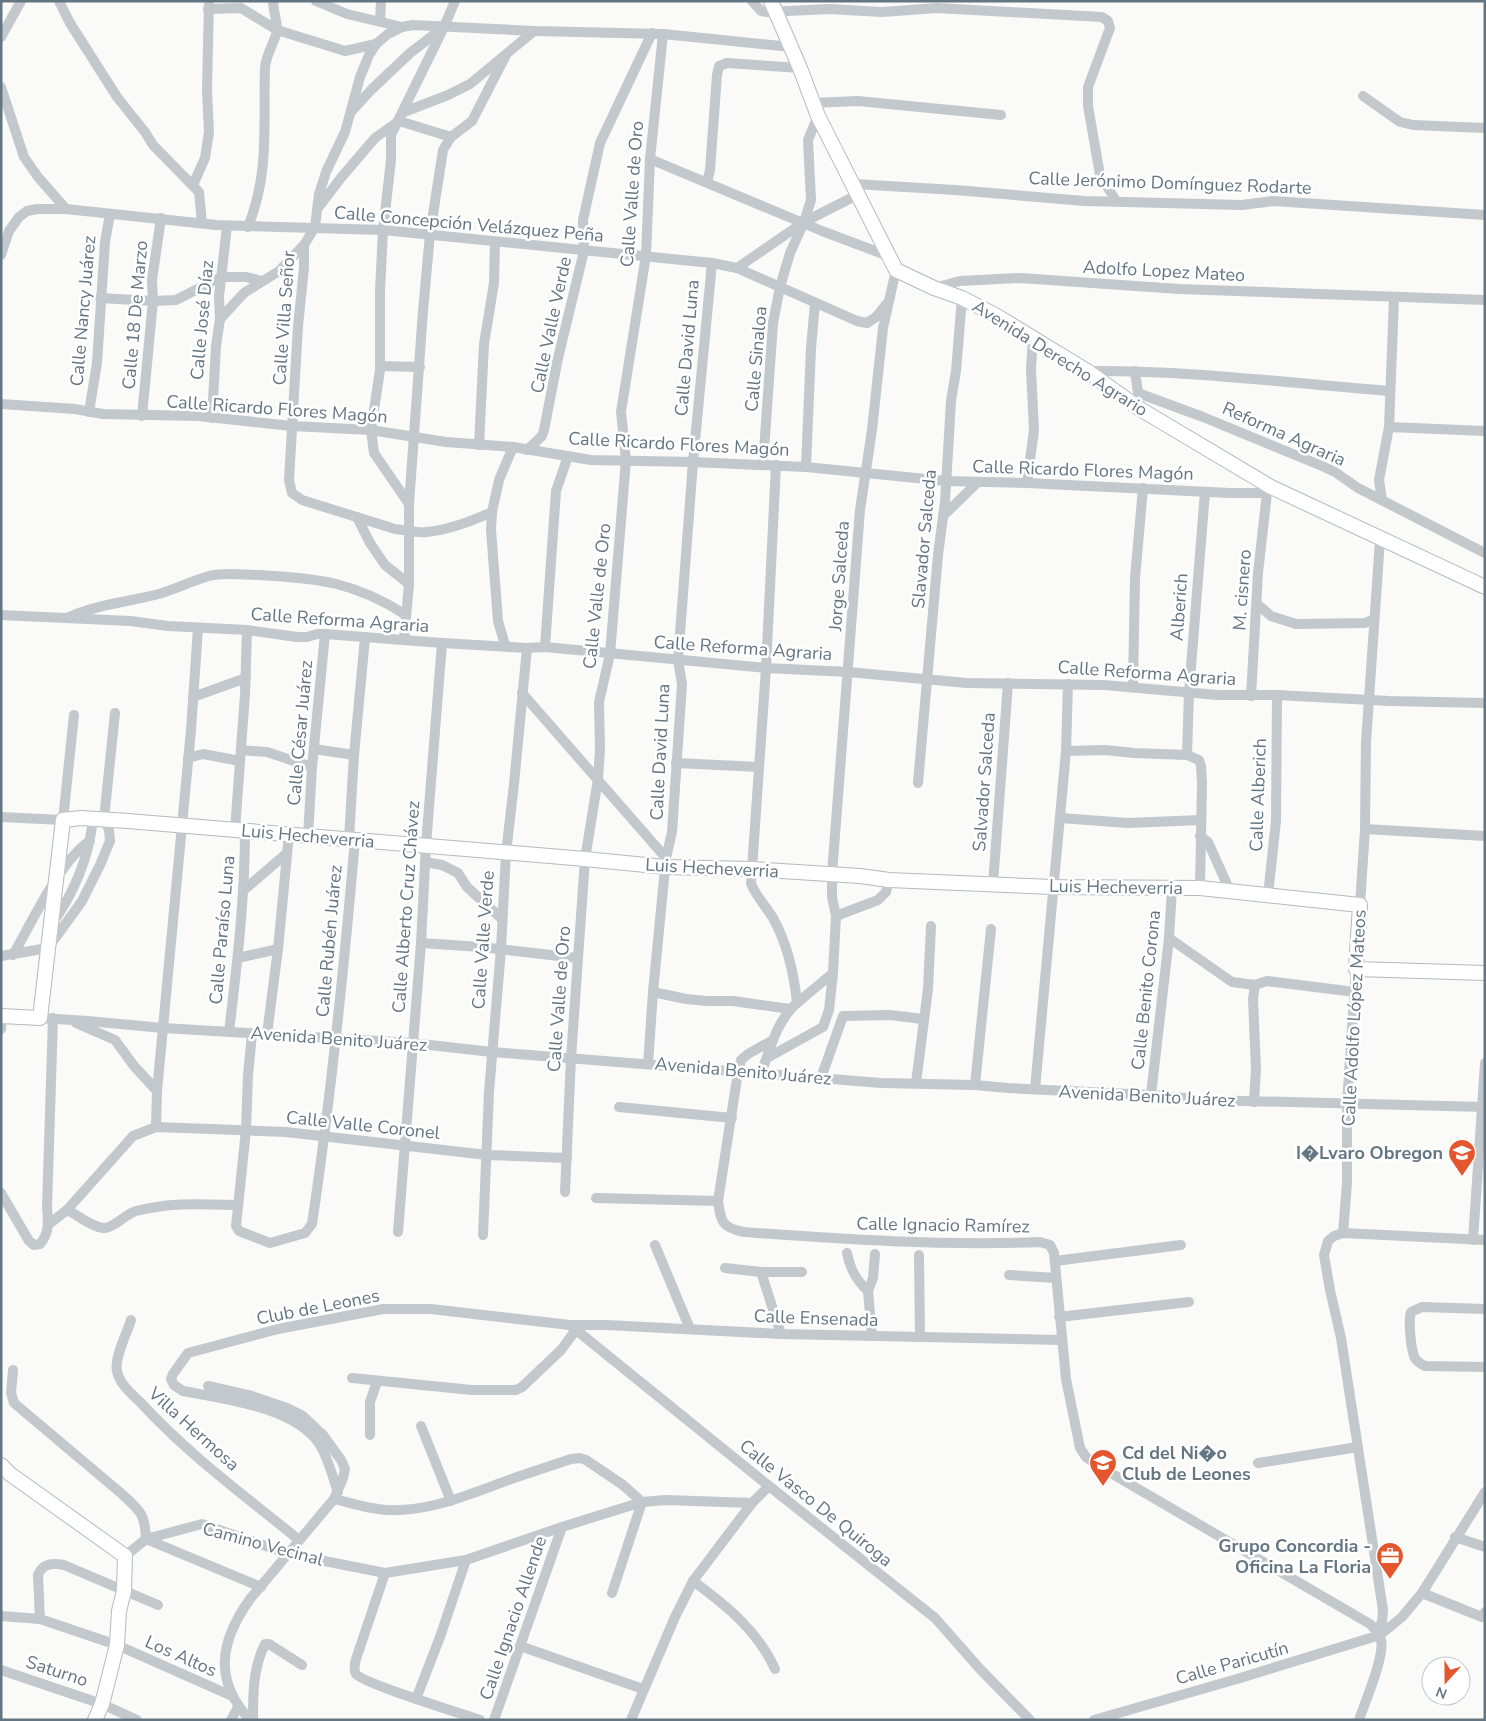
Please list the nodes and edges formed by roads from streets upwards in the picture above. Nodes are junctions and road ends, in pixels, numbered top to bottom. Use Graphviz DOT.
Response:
graph roads {
  1 [pos="21,1"];
  2 [pos="59,1"];
  3 [pos="273,1"];
  4 [pos="316,1"];
  5 [pos="381,1"];
  6 [pos="455,1"];
  7 [pos="752,1"];
  8 [pos="209,5"];
  9 [pos="774,6"];
  10 [pos="380,21"];
  11 [pos="402,27"];
  12 [pos="444,27"];
  13 [pos="277,30"];
  14 [pos="534,31"];
  15 [pos="652,33"];
  16 [pos="663,34"];
  17 [pos="1,37"];
  18 [pos="376,44"];
  19 [pos="791,47"];
  20 [pos="506,55"];
  21 [pos="800,68"];
  22 [pos="1,87"];
  23 [pos="1363,96"];
  24 [pos="816,109"];
  25 [pos="350,113"];
  26 [pos="1001,115"];
  27 [pos="402,117"];
  28 [pos="1485,128"];
  29 [pos="451,137"];
  30 [pos="650,159"];
  31 [pos="707,182"];
  32 [pos="193,185"];
  33 [pos="857,189"];
  34 [pos="1116,201"];
  35 [pos="66,209"];
  36 [pos="317,210"];
  37 [pos="110,214"];
  38 [pos="1485,215"];
  39 [pos="161,218"];
  40 [pos="804,222"];
  41 [pos="202,224"];
  42 [pos="227,226"];
  43 [pos="248,227"];
  44 [pos="315,227"];
  45 [pos="383,230"];
  46 [pos="430,234"];
  47 [pos="495,242"];
  48 [pos="304,245"];
  49 [pos="584,250"];
  50 [pos="1,255"];
  51 [pos="646,255"];
  52 [pos="712,262"];
  53 [pos="893,263"];
  54 [pos="737,268"];
  55 [pos="221,277"];
  56 [pos="262,281"];
  57 [pos="780,287"];
  58 [pos="934,288"];
  59 [pos="100,298"];
  60 [pos="962,298"];
  61 [pos="1394,298"];
  62 [pos="1485,300"];
  63 [pos="153,301"];
  64 [pos="888,302"];
  65 [pos="815,303"];
  66 [pos="220,319"];
  67 [pos="1033,337"];
  68 [pos="380,366"];
  69 [pos="420,367"];
  70 [pos="1135,371"];
  71 [pos="1087,372"];
  72 [pos="1390,391"];
  73 [pos="1138,393"];
  74 [pos="1,404"];
  75 [pos="1140,409"];
  76 [pos="89,412"];
  77 [pos="142,416"];
  78 [pos="212,418"];
  79 [pos="292,426"];
  80 [pos="1389,427"];
  81 [pos="371,430"];
  82 [pos="1485,431"];
  83 [pos="415,436"];
  84 [pos="479,445"];
  85 [pos="513,447"];
  86 [pos="527,450"];
  87 [pos="568,456"];
  88 [pos="626,460"];
  89 [pos="693,462"];
  90 [pos="763,465"];
  91 [pos="776,465"];
  92 [pos="806,467"];
  93 [pos="866,473"];
  94 [pos="946,481"];
  95 [pos="978,482"];
  96 [pos="1026,483"];
  97 [pos="1144,488"];
  98 [pos="1269,490"];
  99 [pos="1205,492"];
  100 [pos="1382,500"];
  101 [pos="409,504"];
  102 [pos="492,512"];
  103 [pos="943,516"];
  104 [pos="357,517"];
  105 [pos="410,531"];
  106 [pos="1380,540"];
  107 [pos="1485,553"];
  108 [pos="409,584"];
  109 [pos="1485,587"];
  110 [pos="1257,604"];
  111 [pos="1,615"];
  112 [pos="406,615"];
  113 [pos="66,619"];
  114 [pos="1374,619"];
  115 [pos="198,628"];
  116 [pos="247,630"];
  117 [pos="325,634"];
  118 [pos="365,638"];
  119 [pos="404,640"];
  120 [pos="442,643"];
  121 [pos="505,645"];
  122 [pos="546,647"];
  123 [pos="527,648"];
  124 [pos="610,654"];
  125 [pos="678,660"];
  126 [pos="766,668"];
  127 [pos="848,672"];
  128 [pos="246,678"];
  129 [pos="928,680"];
  130 [pos="1008,683"];
  131 [pos="1068,684"];
  132 [pos="1133,686"];
  133 [pos="1190,692"];
  134 [pos="522,693"];
  135 [pos="1277,695"];
  136 [pos="1252,696"];
  137 [pos="193,697"];
  138 [pos="1369,700"];
  139 [pos="1485,703"];
  140 [pos="116,714"];
  141 [pos="74,715"];
  142 [pos="241,750"];
  143 [pos="314,750"];
  144 [pos="1066,750"];
  145 [pos="1187,754"];
  146 [pos="354,755"];
  147 [pos="188,758"];
  148 [pos="240,761"];
  149 [pos="676,763"];
  150 [pos="312,766"];
  151 [pos="759,768"];
  152 [pos="598,779"];
  153 [pos="918,783"];
  154 [pos="1,817"];
  155 [pos="1060,818"];
  156 [pos="99,819"];
  157 [pos="63,820"];
  158 [pos="1200,820"];
  159 [pos="181,825"];
  160 [pos="1365,829"];
  161 [pos="240,830"];
  162 [pos="289,834"];
  163 [pos="308,836"];
  164 [pos="1200,836"];
  165 [pos="1485,836"];
  166 [pos="352,839"];
  167 [pos="90,841"];
  168 [pos="426,845"];
  169 [pos="287,852"];
  170 [pos="506,853"];
  171 [pos="585,859"];
  172 [pos="425,862"];
  173 [pos="666,862"];
  174 [pos="752,869"];
  175 [pos="832,874"];
  176 [pos="888,880"];
  177 [pos="56,881"];
  178 [pos="993,884"];
  179 [pos="1053,887"];
  180 [pos="1172,888"];
  181 [pos="1200,888"];
  182 [pos="244,890"];
  183 [pos="1230,891"];
  184 [pos="1268,895"];
  185 [pos="1360,905"];
  186 [pos="836,916"];
  187 [pos="502,918"];
  188 [pos="50,926"];
  189 [pos="931,926"];
  190 [pos="991,929"];
  191 [pos="1169,938"];
  192 [pos="421,943"];
  193 [pos="48,948"];
  194 [pos="278,949"];
  195 [pos="501,949"];
  196 [pos="13,955"];
  197 [pos="1,956"];
  198 [pos="238,958"];
  199 [pos="577,958"];
  200 [pos="1356,970"];
  201 [pos="833,973"];
  202 [pos="1485,973"];
  203 [pos="1255,985"];
  204 [pos="653,992"];
  205 [pos="1356,992"];
  206 [pos="794,1006"];
  207 [pos="1,1016"];
  208 [pos="843,1016"];
  209 [pos="46,1018"];
  210 [pos="65,1019"];
  211 [pos="923,1020"];
  212 [pos="823,1027"];
  213 [pos="163,1028"];
  214 [pos="1,1029"];
  215 [pos="229,1032"];
  216 [pos="252,1034"];
  217 [pos="267,1034"];
  218 [pos="336,1039"];
  219 [pos="773,1040"];
  220 [pos="412,1043"];
  221 [pos="492,1052"];
  222 [pos="571,1058"];
  223 [pos="767,1058"];
  224 [pos="1485,1063"];
  225 [pos="648,1064"];
  226 [pos="738,1072"];
  227 [pos="762,1074"];
  228 [pos="821,1078"];
  229 [pos="916,1083"];
  230 [pos="975,1085"];
  231 [pos="1035,1090"];
  232 [pos="157,1091"];
  233 [pos="1151,1095"];
  234 [pos="1254,1102"];
  235 [pos="1347,1104"];
  236 [pos="619,1107"];
  237 [pos="1483,1107"];
  238 [pos="732,1118"];
  239 [pos="156,1127"];
  240 [pos="246,1130"];
  241 [pos="325,1137"];
  242 [pos="405,1145"];
  243 [pos="486,1155"];
  244 [pos="567,1158"];
  245 [pos="565,1192"];
  246 [pos="1,1193"];
  247 [pos="596,1198"];
  248 [pos="718,1201"];
  249 [pos="237,1205"];
  250 [pos="67,1210"];
  251 [pos="49,1224"];
  252 [pos="398,1232"];
  253 [pos="1343,1233"];
  254 [pos="483,1235"];
  255 [pos="1474,1240"];
  256 [pos="1485,1240"];
  257 [pos="655,1244"];
  258 [pos="1181,1245"];
  259 [pos="847,1253"];
  260 [pos="875,1254"];
  261 [pos="918,1255"];
  262 [pos="1055,1261"];
  263 [pos="725,1268"];
  264 [pos="761,1272"];
  265 [pos="802,1272"];
  266 [pos="1009,1275"];
  267 [pos="1056,1278"];
  268 [pos="868,1291"];
  269 [pos="1190,1302"];
  270 [pos="1485,1303"];
  271 [pos="1485,1309"];
  272 [pos="1059,1317"];
  273 [pos="131,1320"];
  274 [pos="573,1328"];
  275 [pos="690,1329"];
  276 [pos="781,1334"];
  277 [pos="872,1336"];
  278 [pos="920,1337"];
  279 [pos="1061,1340"];
  280 [pos="1485,1366"];
  281 [pos="13,1370"];
  282 [pos="352,1378"];
  283 [pos="377,1382"];
  284 [pos="208,1386"];
  285 [pos="421,1426"];
  286 [pos="370,1435"];
  287 [pos="1358,1447"];
  288 [pos="1258,1463"];
  289 [pos="1,1465"];
  290 [pos="769,1486"];
  291 [pos="1485,1492"];
  292 [pos="336,1495"];
  293 [pos="451,1501"];
  294 [pos="642,1502"];
  295 [pos="752,1503"];
  296 [pos="562,1527"];
  297 [pos="1455,1537"];
  298 [pos="146,1539"];
  299 [pos="299,1540"];
  300 [pos="1485,1547"];
  301 [pos="289,1554"];
  302 [pos="125,1556"];
  303 [pos="466,1560"];
  304 [pos="386,1573"];
  305 [pos="693,1581"];
  306 [pos="261,1587"];
  307 [pos="124,1590"];
  308 [pos="1422,1592"];
  309 [pos="612,1593"];
  310 [pos="158,1605"];
  311 [pos="1484,1615"];
  312 [pos="1,1616"];
  313 [pos="40,1619"];
  314 [pos="1378,1633"];
  315 [pos="117,1645"];
  316 [pos="520,1646"];
  317 [pos="302,1666"];
  318 [pos="775,1668"];
  319 [pos="1,1670"];
  320 [pos="643,1689"];
  321 [pos="232,1696"];
  322 [pos="416,1699"];
  323 [pos="102,1704"];
  324 [pos="238,1707"];
  325 [pos="95,1720"];
  326 [pos="137,1720"];
  327 [pos="232,1720"];
  328 [pos="252,1720"];
  329 [pos="480,1720"];
  330 [pos="494,1720"];
  331 [pos="631,1720"];
  332 [pos="1030,1720"];
  333 [pos="1094,1720"];
  334 [pos="1359,1720"];
  1 -- 17 [label="street"];
  2 -- 32 [label="street"];
  3 -- 13 [label="street"];
  4 -- 10 [label="street"];
  5 -- 10 [label="street"];
  6 -- 12 [label="street, Calle Villa Señor"];
  7 -- 9 [label="street"];
  8 -- 13 [label="street"];
  8 -- 32 [label="street"];
  9 -- 19 [label="street"];
  9 -- 34 [label="street"];
  10 -- 11 [label="street"];
  11 -- 12 [label="street"];
  11 -- 18 [label="street, Calle Villa Señor"];
  12 -- 14 [label="street"];
  12 -- 25 [label="street, Calle Villa Señor"];
  12 -- 27 [label="street"];
  13 -- 18 [label="street"];
  13 -- 43 [label="street"];
  14 -- 15 [label="street"];
  14 -- 20 [label="street"];
  15 -- 16 [label="street"];
  15 -- 49 [label="street, Calle Valle Verde"];
  16 -- 19 [label="street"];
  16 -- 30 [label="street, Calle Valle de Oro"];
  18 -- 25 [label="street, Calle Villa Señor"];
  19 -- 21 [label="street"];
  20 -- 27 [label="street"];
  20 -- 29 [label="street"];
  21 -- 24 [label="street"];
  21 -- 31 [label="street"];
  22 -- 35 [label="street"];
  23 -- 28 [label="street"];
  24 -- 26 [label="street"];
  24 -- 33 [label="street"];
  24 -- 40 [label="street, Calle Sinaloa"];
  25 -- 36 [label="street, Calle Villa Señor"];
  27 -- 29 [label="street"];
  27 -- 36 [label="street"];
  27 -- 45 [label="street"];
  29 -- 46 [label="street"];
  30 -- 31 [label="street"];
  30 -- 51 [label="street, Calle Valle de Oro"];
  31 -- 40 [label="street"];
  32 -- 41 [label="street"];
  33 -- 34 [label="street, Calle Jerónimo Domínguez Rodarte"];
  33 -- 40 [label="street"];
  33 -- 53 [label="street"];
  34 -- 38 [label="street, Calle Jerónimo Domínguez Rodarte"];
  35 -- 37 [label="street, Calle Concepción Velázquez Peña"];
  35 -- 50 [label="street, Calle Concepción Velázquez Peña"];
  36 -- 44 [label="street, Calle Villa Señor"];
  37 -- 39 [label="street, Calle Concepción Velázquez Peña"];
  37 -- 59 [label="street, Calle Nancy Juárez"];
  39 -- 41 [label="street, Calle Concepción Velázquez Peña"];
  39 -- 63 [label="street, Calle 18 De Marzo"];
  40 -- 53 [label="street"];
  40 -- 54 [label="street"];
  40 -- 57 [label="street, Calle Sinaloa"];
  41 -- 42 [label="street, Calle Concepción Velázquez Peña"];
  42 -- 43 [label="street, Calle Concepción Velázquez Peña"];
  42 -- 55 [label="street, Calle José Díaz"];
  43 -- 44 [label="street, Calle Concepción Velázquez Peña"];
  44 -- 45 [label="street, Calle Concepción Velázquez Peña"];
  44 -- 48 [label="street, Calle Villa Señor"];
  45 -- 46 [label="street, Calle Concepción Velázquez Peña"];
  45 -- 68 [label="street"];
  46 -- 47 [label="street, Calle Concepción Velázquez Peña"];
  46 -- 69 [label="street"];
  47 -- 49 [label="street, Calle Concepción Velázquez Peña"];
  47 -- 84 [label="street"];
  48 -- 56 [label="street"];
  48 -- 79 [label="street, Calle Villa Señor"];
  49 -- 51 [label="street, Calle Concepción Velázquez Peña"];
  49 -- 86 [label="street, Calle Valle Verde"];
  51 -- 52 [label="street, Calle Concepción Velázquez Peña"];
  51 -- 88 [label="street, Calle Valle de Oro"];
  52 -- 54 [label="street, Calle Concepción Velázquez Peña"];
  52 -- 89 [label="street, Calle David Luna"];
  53 -- 58 [label="street, Avenida Derecho Agrario"];
  53 -- 64 [label="street, Jorge Salceda"];
  54 -- 57 [label="street, Calle Concepción Velázquez Peña"];
  55 -- 56 [label="street"];
  55 -- 63 [label="street"];
  55 -- 66 [label="street, Calle José Díaz"];
  56 -- 66 [label="street"];
  57 -- 65 [label="street, Calle Concepción Velázquez Peña"];
  57 -- 90 [label="street, Calle Sinaloa"];
  58 -- 60 [label="street, Avenida Derecho Agrario"];
  58 -- 61 [label="street, Adolfo Lopez Mateo"];
  59 -- 63 [label="street"];
  59 -- 76 [label="street, Calle Nancy Juárez"];
  60 -- 67 [label="street, Avenida Derecho Agrario"];
  60 -- 94 [label="street, Slavador Salceda"];
  61 -- 62 [label="street"];
  61 -- 72 [label="street"];
  63 -- 77 [label="street, Calle 18 De Marzo"];
  64 -- 65 [label="street, Calle Concepción Velázquez Peña"];
  64 -- 93 [label="street, Jorge Salceda"];
  65 -- 92 [label="street"];
  66 -- 78 [label="street, Calle José Díaz"];
  67 -- 71 [label="street, Avenida Derecho Agrario"];
  67 -- 96 [label="street"];
  68 -- 69 [label="street"];
  68 -- 81 [label="street"];
  69 -- 83 [label="street"];
  70 -- 71 [label="street"];
  70 -- 72 [label="street"];
  70 -- 73 [label="street"];
  71 -- 75 [label="street, Avenida Derecho Agrario"];
  72 -- 80 [label="street"];
  73 -- 75 [label="street"];
  73 -- 100 [label="street, Reforma Agraria"];
  74 -- 76 [label="street, Calle Ricardo Flores Magón"];
  75 -- 98 [label="street, Avenida Derecho Agrario"];
  76 -- 77 [label="street, Calle Ricardo Flores Magón"];
  77 -- 78 [label="street, Calle Ricardo Flores Magón"];
  78 -- 79 [label="street, Calle Ricardo Flores Magón"];
  79 -- 81 [label="street, Calle Ricardo Flores Magón"];
  79 -- 104 [label="street, Calle Villa Señor"];
  80 -- 82 [label="street"];
  80 -- 100 [label="street"];
  81 -- 83 [label="street, Calle Ricardo Flores Magón"];
  81 -- 101 [label="street"];
  83 -- 84 [label="street, Calle Ricardo Flores Magón"];
  83 -- 101 [label="street"];
  84 -- 85 [label="street, Calle Ricardo Flores Magón"];
  85 -- 86 [label="street, Calle Ricardo Flores Magón"];
  85 -- 102 [label="street"];
  86 -- 87 [label="street, Calle Ricardo Flores Magón"];
  87 -- 88 [label="street, Calle Ricardo Flores Magón"];
  87 -- 122 [label="street"];
  88 -- 89 [label="street, Calle Ricardo Flores Magón"];
  88 -- 124 [label="street, Calle Valle de Oro"];
  89 -- 90 [label="street, Calle Ricardo Flores Magón"];
  89 -- 125 [label="street, Calle David Luna"];
  90 -- 91 [label="street, Calle Ricardo Flores Magón"];
  91 -- 92 [label="street, Calle Ricardo Flores Magón"];
  91 -- 126 [label="street"];
  92 -- 93 [label="street, Calle Ricardo Flores Magón"];
  93 -- 94 [label="street, Calle Ricardo Flores Magón"];
  93 -- 127 [label="street, Jorge Salceda"];
  94 -- 95 [label="street, Calle Ricardo Flores Magón"];
  94 -- 103 [label="street, Slavador Salceda"];
  95 -- 96 [label="street, Calle Ricardo Flores Magón"];
  95 -- 103 [label="street"];
  96 -- 97 [label="street, Calle Ricardo Flores Magón"];
  97 -- 99 [label="street, Calle Ricardo Flores Magón"];
  97 -- 132 [label="street"];
  98 -- 99 [label="street, Calle Ricardo Flores Magón"];
  98 -- 106 [label="street, Avenida Derecho Agrario"];
  98 -- 110 [label="street, M. cisnero"];
  99 -- 133 [label="street, Alberich"];
  100 -- 107 [label="street, Reforma Agraria"];
  101 -- 105 [label="street"];
  102 -- 105 [label="street"];
  102 -- 121 [label="street"];
  103 -- 129 [label="street, Slavador Salceda"];
  104 -- 105 [label="street"];
  104 -- 108 [label="street"];
  105 -- 108 [label="street"];
  106 -- 109 [label="street, Avenida Derecho Agrario"];
  106 -- 114 [label="street, Calle Adolfo López Mateos"];
  108 -- 112 [label="street"];
  110 -- 114 [label="street"];
  110 -- 136 [label="street, M. cisnero"];
  111 -- 113 [label="street, Calle Reforma Agraria"];
  112 -- 113 [label="street"];
  112 -- 119 [label="street"];
  113 -- 115 [label="street, Calle Reforma Agraria"];
  114 -- 138 [label="street, Calle Adolfo López Mateos"];
  115 -- 116 [label="street, Calle Reforma Agraria"];
  115 -- 137 [label="street"];
  116 -- 117 [label="street, Calle Reforma Agraria"];
  116 -- 128 [label="street, Calle Paraíso Luna"];
  117 -- 118 [label="street, Calle Reforma Agraria"];
  117 -- 143 [label="street, Calle César Juárez"];
  118 -- 119 [label="street, Calle Reforma Agraria"];
  118 -- 146 [label="street, Calle Rubén Juárez"];
  119 -- 120 [label="street, Calle Reforma Agraria"];
  120 -- 121 [label="street, Calle Reforma Agraria"];
  120 -- 168 [label="street, Calle Alberto Cruz Chávez"];
  121 -- 123 [label="street, Calle Reforma Agraria"];
  122 -- 123 [label="street, Calle Reforma Agraria"];
  122 -- 124 [label="street, Calle Reforma Agraria"];
  123 -- 134 [label="street, Calle Valle Verde"];
  124 -- 125 [label="street, Calle Reforma Agraria"];
  124 -- 152 [label="street, Calle Valle de Oro"];
  125 -- 126 [label="street, Calle Reforma Agraria"];
  125 -- 149 [label="street, Calle David Luna"];
  126 -- 127 [label="street, Calle Reforma Agraria"];
  126 -- 151 [label="street"];
  127 -- 129 [label="street, Calle Reforma Agraria"];
  127 -- 175 [label="street, Jorge Salceda"];
  128 -- 137 [label="street"];
  128 -- 142 [label="street, Calle Paraíso Luna"];
  129 -- 130 [label="street, Calle Reforma Agraria"];
  129 -- 153 [label="street, Slavador Salceda"];
  130 -- 131 [label="street, Calle Reforma Agraria"];
  130 -- 178 [label="street, Salvador Salceda"];
  131 -- 132 [label="street, Calle Reforma Agraria"];
  131 -- 144 [label="street"];
  132 -- 133 [label="street, Calle Reforma Agraria"];
  133 -- 136 [label="street, Calle Reforma Agraria"];
  133 -- 145 [label="street, Alberich"];
  134 -- 152 [label="street"];
  134 -- 170 [label="street, Calle Valle Verde"];
  135 -- 136 [label="street, Calle Reforma Agraria"];
  135 -- 138 [label="street, Calle Reforma Agraria"];
  135 -- 184 [label="street, Calle Alberich"];
  137 -- 147 [label="street"];
  138 -- 139 [label="street, Calle Reforma Agraria"];
  138 -- 160 [label="street, Calle Adolfo López Mateos"];
  140 -- 156 [label="street"];
  141 -- 157 [label="street"];
  142 -- 148 [label="street, Calle Paraíso Luna"];
  142 -- 150 [label="street"];
  143 -- 146 [label="street"];
  143 -- 150 [label="street, Calle César Juárez"];
  144 -- 145 [label="street"];
  144 -- 155 [label="street"];
  145 -- 158 [label="street"];
  146 -- 166 [label="street, Calle Rubén Juárez"];
  147 -- 148 [label="street"];
  147 -- 159 [label="street"];
  148 -- 161 [label="street, Calle Paraíso Luna"];
  149 -- 151 [label="street"];
  149 -- 173 [label="street, Calle David Luna"];
  150 -- 163 [label="street, Calle César Juárez"];
  151 -- 174 [label="street"];
  152 -- 171 [label="street, Calle Valle de Oro"];
  152 -- 173 [label="street"];
  154 -- 157 [label="street"];
  155 -- 158 [label="street"];
  155 -- 179 [label="street"];
  156 -- 157 [label="street, Luis Hecheverria"];
  156 -- 159 [label="street, Luis Hecheverria"];
  156 -- 167 [label="street"];
  156 -- 193 [label="street"];
  157 -- 177 [label="street"];
  158 -- 164 [label="street"];
  159 -- 161 [label="street, Luis Hecheverria"];
  159 -- 213 [label="street"];
  160 -- 165 [label="street"];
  160 -- 185 [label="street, Calle Adolfo López Mateos"];
  161 -- 162 [label="street, Luis Hecheverria"];
  161 -- 182 [label="street, Calle Paraíso Luna"];
  162 -- 163 [label="street, Luis Hecheverria"];
  162 -- 169 [label="street"];
  163 -- 166 [label="street, Luis Hecheverria"];
  164 -- 181 [label="street"];
  164 -- 183 [label="street"];
  166 -- 168 [label="street, Luis Hecheverria"];
  166 -- 218 [label="street, Calle Rubén Juárez"];
  167 -- 177 [label="street"];
  167 -- 188 [label="street"];
  168 -- 170 [label="street, Luis Hecheverria"];
  168 -- 172 [label="street, Calle Alberto Cruz Chávez"];
  169 -- 182 [label="street"];
  169 -- 194 [label="street"];
  170 -- 171 [label="street, Luis Hecheverria"];
  170 -- 187 [label="street, Calle Valle Verde"];
  171 -- 173 [label="street, Luis Hecheverria"];
  171 -- 199 [label="street, Calle Valle de Oro"];
  172 -- 187 [label="street"];
  172 -- 192 [label="street, Calle Alberto Cruz Chávez"];
  173 -- 174 [label="street, Luis Hecheverria"];
  173 -- 204 [label="street, Calle David Luna"];
  174 -- 175 [label="street, Luis Hecheverria"];
  174 -- 206 [label="street"];
  175 -- 176 [label="street, Luis Hecheverria"];
  175 -- 186 [label="street, Jorge Salceda"];
  176 -- 178 [label="street, Luis Hecheverria"];
  176 -- 186 [label="street"];
  177 -- 188 [label="street"];
  177 -- 196 [label="street"];
  178 -- 179 [label="street, Luis Hecheverria"];
  179 -- 180 [label="street, Luis Hecheverria"];
  179 -- 231 [label="street"];
  180 -- 181 [label="street, Luis Hecheverria"];
  180 -- 191 [label="street, Calle Benito Corona"];
  181 -- 183 [label="street, Luis Hecheverria"];
  182 -- 198 [label="street, Calle Paraíso Luna"];
  183 -- 184 [label="street, Luis Hecheverria"];
  184 -- 185 [label="street, Luis Hecheverria"];
  185 -- 200 [label="street, Calle Adolfo López Mateos"];
  186 -- 201 [label="street, Jorge Salceda"];
  187 -- 195 [label="street, Calle Valle Verde"];
  188 -- 193 [label="street"];
  189 -- 211 [label="street"];
  190 -- 230 [label="street"];
  191 -- 203 [label="street"];
  191 -- 233 [label="street, Calle Benito Corona"];
  192 -- 195 [label="street"];
  192 -- 220 [label="street, Calle Alberto Cruz Chávez"];
  193 -- 196 [label="street"];
  193 -- 209 [label="street"];
  194 -- 198 [label="street"];
  194 -- 217 [label="street"];
  195 -- 199 [label="street"];
  195 -- 221 [label="street, Calle Valle Verde"];
  196 -- 197 [label="street"];
  198 -- 215 [label="street, Calle Paraíso Luna"];
  199 -- 222 [label="street, Calle Valle de Oro"];
  200 -- 202 [label="street"];
  200 -- 205 [label="street, Calle Adolfo López Mateos"];
  201 -- 206 [label="street"];
  201 -- 212 [label="street, Jorge Salceda"];
  203 -- 205 [label="street"];
  203 -- 234 [label="street"];
  204 -- 206 [label="street"];
  204 -- 225 [label="street, Calle David Luna"];
  205 -- 235 [label="street, Calle Adolfo López Mateos"];
  206 -- 219 [label="street"];
  207 -- 209 [label="street, Avenida Benito Juárez"];
  207 -- 214 [label="street"];
  208 -- 211 [label="street"];
  208 -- 212 [label="street"];
  208 -- 228 [label="street"];
  209 -- 210 [label="street, Avenida Benito Juárez"];
  209 -- 251 [label="street"];
  210 -- 213 [label="street, Avenida Benito Juárez"];
  210 -- 232 [label="street"];
  211 -- 229 [label="street"];
  212 -- 223 [label="street"];
  213 -- 215 [label="street, Avenida Benito Juárez"];
  213 -- 232 [label="street"];
  215 -- 216 [label="street, Avenida Benito Juárez"];
  216 -- 217 [label="street, Avenida Benito Juárez"];
  216 -- 240 [label="street"];
  217 -- 218 [label="street, Avenida Benito Juárez"];
  218 -- 220 [label="street, Avenida Benito Juárez"];
  218 -- 241 [label="street, Calle Rubén Juárez"];
  219 -- 223 [label="street"];
  219 -- 226 [label="street"];
  220 -- 221 [label="street, Avenida Benito Juárez"];
  220 -- 242 [label="street, Calle Alberto Cruz Chávez"];
  221 -- 222 [label="street, Avenida Benito Juárez"];
  221 -- 243 [label="street, Calle Valle Verde"];
  222 -- 225 [label="street, Avenida Benito Juárez"];
  222 -- 244 [label="street, Calle Valle de Oro"];
  223 -- 227 [label="street"];
  224 -- 237 [label="street"];
  225 -- 226 [label="street, Avenida Benito Juárez"];
  226 -- 227 [label="street, Avenida Benito Juárez"];
  226 -- 238 [label="street"];
  227 -- 228 [label="street, Avenida Benito Juárez"];
  228 -- 229 [label="street, Avenida Benito Juárez"];
  229 -- 230 [label="street, Avenida Benito Juárez"];
  230 -- 231 [label="street, Avenida Benito Juárez"];
  231 -- 233 [label="street, Avenida Benito Juárez"];
  232 -- 239 [label="street"];
  233 -- 234 [label="street, Avenida Benito Juárez"];
  234 -- 235 [label="street, Avenida Benito Juárez"];
  235 -- 237 [label="street, Avenida Benito Juárez"];
  235 -- 253 [label="street, Calle Adolfo López Mateos"];
  236 -- 238 [label="street"];
  237 -- 255 [label="street"];
  238 -- 248 [label="street"];
  239 -- 240 [label="street, Calle Valle Coronel"];
  239 -- 250 [label="street"];
  240 -- 241 [label="street, Calle Valle Coronel"];
  240 -- 249 [label="street"];
  241 -- 242 [label="street, Calle Valle Coronel"];
  241 -- 249 [label="street, Calle Rubén Juárez"];
  242 -- 243 [label="street, Calle Valle Coronel"];
  242 -- 252 [label="street, Calle Alberto Cruz Chávez"];
  243 -- 244 [label="street, Calle Valle Coronel"];
  243 -- 254 [label="street, Calle Valle Verde"];
  244 -- 245 [label="street, Calle Valle de Oro"];
  246 -- 251 [label="street"];
  247 -- 248 [label="street"];
  248 -- 262 [label="street, Calle Ignacio Ramírez"];
  249 -- 250 [label="street"];
  250 -- 251 [label="street"];
  253 -- 255 [label="street"];
  253 -- 287 [label="street"];
  255 -- 256 [label="street"];
  257 -- 275 [label="street"];
  258 -- 262 [label="street"];
  259 -- 268 [label="street"];
  260 -- 268 [label="street"];
  261 -- 278 [label="street"];
  262 -- 267 [label="street"];
  263 -- 264 [label="street"];
  264 -- 265 [label="street"];
  264 -- 276 [label="street"];
  266 -- 267 [label="street"];
  267 -- 272 [label="street"];
  268 -- 277 [label="street"];
  269 -- 272 [label="street"];
  270 -- 271 [label="street"];
  271 -- 280 [label="street"];
  272 -- 279 [label="street"];
  273 -- 299 [label="street, Villa Hermosa"];
  274 -- 275 [label="street, Calle Ensenada"];
  274 -- 283 [label="street"];
  274 -- 290 [label="street, Calle Vasco De Quiroga"];
  274 -- 292 [label="street, Club de Leones"];
  275 -- 276 [label="street, Calle Ensenada"];
  276 -- 277 [label="street, Calle Ensenada"];
  277 -- 278 [label="street, Calle Ensenada"];
  278 -- 279 [label="street, Calle Ensenada"];
  279 -- 314 [label="street"];
  281 -- 298 [label="street"];
  282 -- 283 [label="street"];
  283 -- 286 [label="street"];
  284 -- 292 [label="street"];
  285 -- 293 [label="street"];
  287 -- 288 [label="street"];
  287 -- 314 [label="street"];
  289 -- 302 [label="street"];
  290 -- 295 [label="street"];
  290 -- 332 [label="street, Calle Vasco De Quiroga"];
  291 -- 297 [label="street"];
  292 -- 293 [label="street"];
  292 -- 299 [label="street"];
  293 -- 294 [label="street"];
  294 -- 295 [label="street, Camino Vecinal"];
  294 -- 296 [label="street, Camino Vecinal"];
  294 -- 309 [label="street"];
  295 -- 305 [label="street"];
  296 -- 303 [label="street, Camino Vecinal"];
  296 -- 316 [label="street, Calle Ignacio Allende"];
  297 -- 300 [label="street"];
  297 -- 308 [label="street"];
  298 -- 301 [label="street, Camino Vecinal"];
  298 -- 302 [label="street, Camino Vecinal"];
  298 -- 306 [label="street"];
  299 -- 301 [label="street"];
  301 -- 304 [label="street, Camino Vecinal"];
  301 -- 306 [label="street"];
  302 -- 307 [label="street"];
  303 -- 304 [label="street, Camino Vecinal"];
  303 -- 322 [label="street"];
  304 -- 322 [label="street"];
  305 -- 318 [label="street"];
  305 -- 320 [label="street"];
  306 -- 321 [label="street"];
  307 -- 310 [label="street"];
  307 -- 313 [label="street"];
  307 -- 315 [label="street"];
  308 -- 311 [label="street"];
  308 -- 314 [label="street"];
  312 -- 313 [label="street, Los Altos"];
  313 -- 315 [label="street, Los Altos"];
  314 -- 333 [label="street, Calle Paricutín"];
  314 -- 334 [label="street"];
  315 -- 321 [label="street, Los Altos"];
  315 -- 323 [label="street"];
  316 -- 320 [label="street"];
  316 -- 330 [label="street, Calle Ignacio Allende"];
  317 -- 328 [label="street"];
  319 -- 323 [label="street, Saturno"];
  320 -- 331 [label="street"];
  321 -- 324 [label="street"];
  322 -- 329 [label="street"];
  323 -- 325 [label="street"];
  323 -- 326 [label="street, Saturno"];
  324 -- 327 [label="street"];
  324 -- 328 [label="street"];
}
